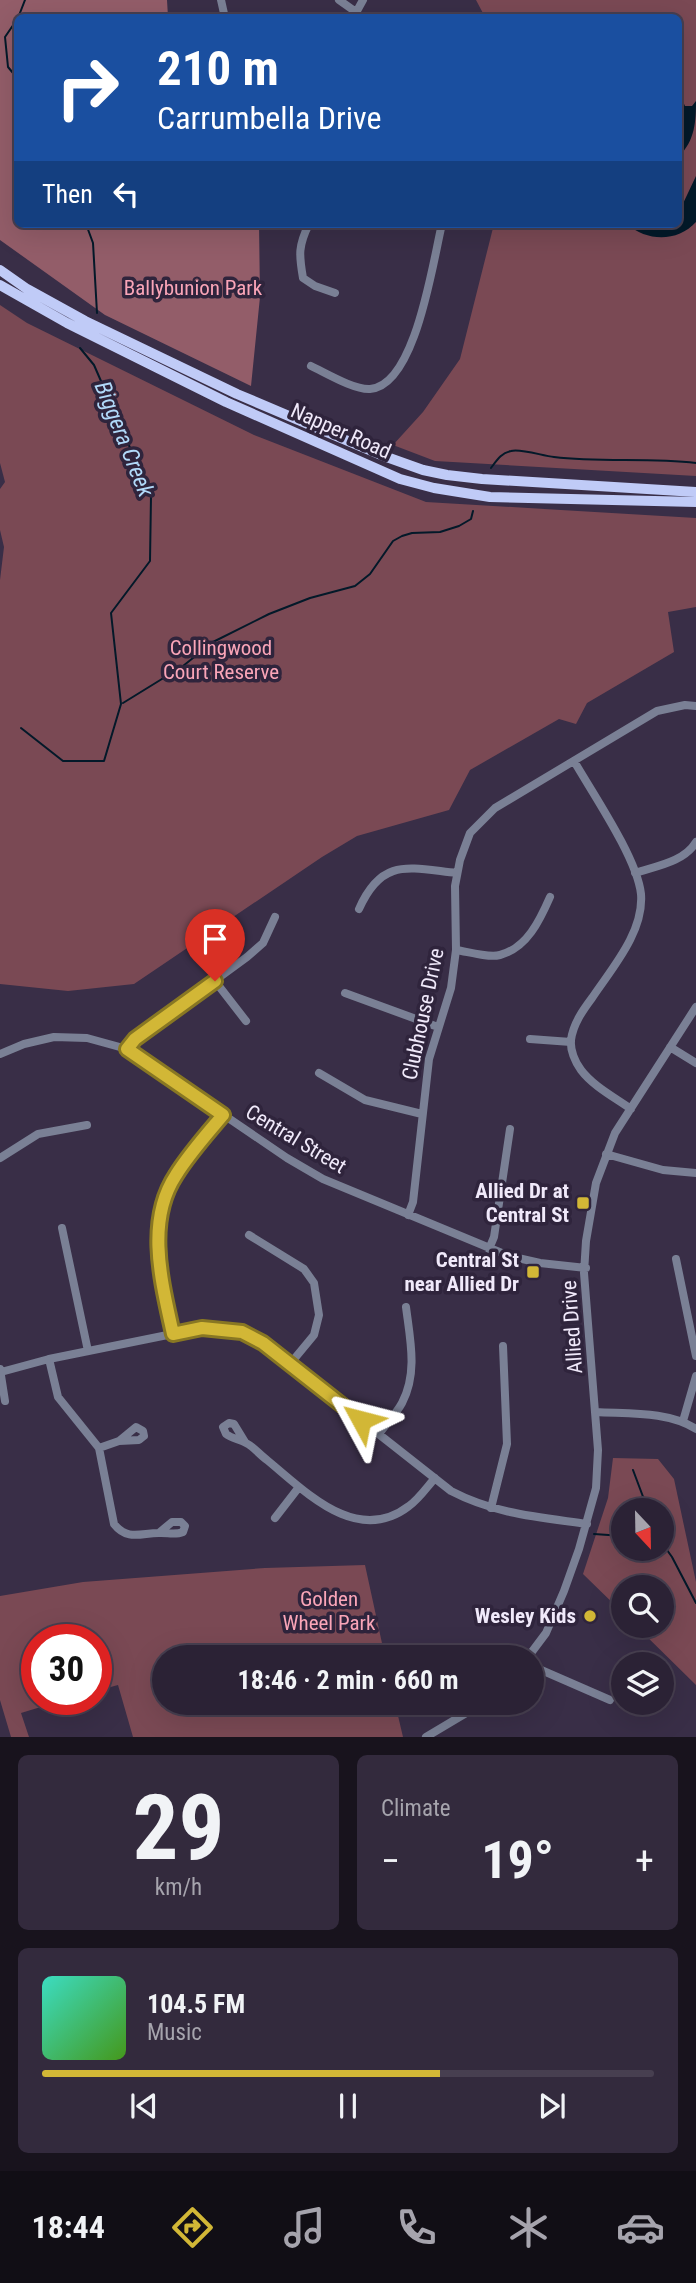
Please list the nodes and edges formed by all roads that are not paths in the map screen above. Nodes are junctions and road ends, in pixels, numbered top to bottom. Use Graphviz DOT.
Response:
graph roads {
  1 [pos="339,0"];
  2 [pos="354,14"];
  3 [pos="307,228"];
  4 [pos="441,228"];
  5 [pos="0,271"];
  6 [pos="0,285"];
  7 [pos="335,293"];
  8 [pos="311,366"];
  9 [pos="696,492"];
  10 [pos="696,502"];
  11 [pos="696,706"];
  12 [pos="574,761"];
  13 [pos="696,842"];
  14 [pos="457,873"];
  15 [pos="635,873"];
  16 [pos="550,897"];
  17 [pos="359,909"];
  18 [pos="275,917"];
  19 [pos="456,950"];
  20 [pos="215,981"];
  21 [pos="345,993"];
  22 [pos="696,1007"];
  23 [pos="246,1021"];
  24 [pos="438,1027"];
  25 [pos="530,1039"];
  26 [pos="571,1042"];
  27 [pos="670,1047"];
  28 [pos="127,1049"];
  29 [pos="0,1055"];
  30 [pos="696,1063"];
  31 [pos="319,1073"];
  32 [pos="631,1109"];
  33 [pos="422,1114"];
  34 [pos="223,1115"];
  35 [pos="87,1125"];
  36 [pos="510,1129"];
  37 [pos="606,1154"];
  38 [pos="0,1158"];
  39 [pos="696,1173"];
  40 [pos="408,1215"];
  41 [pos="62,1228"];
  42 [pos="249,1235"];
  43 [pos="489,1249"];
  44 [pos="676,1259"];
  45 [pos="586,1268"];
  46 [pos="406,1307"];
  47 [pos="173,1334"];
  48 [pos="503,1346"];
  49 [pos="88,1351"];
  50 [pos="696,1356"];
  51 [pos="49,1359"];
  52 [pos="290,1364"];
  53 [pos="0,1370"];
  54 [pos="696,1376"];
  55 [pos="5,1401"];
  56 [pos="596,1412"];
  57 [pos="683,1420"];
  58 [pos="696,1429"];
  59 [pos="379,1434"];
  60 [pos="119,1441"];
  61 [pos="245,1442"];
  62 [pos="99,1448"];
  63 [pos="435,1478"];
  64 [pos="299,1487"];
  65 [pos="491,1508"];
  66 [pos="275,1518"];
  67 [pos="587,1524"];
  68 [pos="160,1532"];
  69 [pos="536,1645"];
  70 [pos="544,1671"];
  71 [pos="610,1700"];
  72 [pos="463,1715"];
  73 [pos="426,1737"];
  1 -- 2 [label="street"];
  3 -- 7 [label="street"];
  4 -- 8 [label="street"];
  5 -- 9 [label="main road, Napper Road"];
  6 -- 10 [label="main road, Napper Road"];
  11 -- 12 [label="street, Clubhouse Drive"];
  12 -- 14 [label="street, Clubhouse Drive"];
  12 -- 15 [label="street"];
  13 -- 15 [label="street"];
  14 -- 17 [label="street"];
  14 -- 19 [label="street, Clubhouse Drive"];
  15 -- 26 [label="street"];
  16 -- 19 [label="street"];
  18 -- 20 [label="street"];
  19 -- 24 [label="street, Clubhouse Drive"];
  20 -- 23 [label="street"];
  20 -- 28 [label="street"];
  21 -- 24 [label="street"];
  22 -- 27 [label="street, Allied Drive"];
  24 -- 33 [label="street, Clubhouse Drive"];
  25 -- 26 [label="street"];
  26 -- 32 [label="street"];
  27 -- 30 [label="street"];
  27 -- 32 [label="street, Allied Drive"];
  28 -- 29 [label="street, Central Street"];
  28 -- 34 [label="street, Central Street"];
  31 -- 33 [label="street"];
  32 -- 37 [label="street, Allied Drive"];
  33 -- 40 [label="street, Clubhouse Drive"];
  34 -- 40 [label="street, Central Street"];
  34 -- 47 [label="street"];
  35 -- 38 [label="street"];
  36 -- 43 [label="street"];
  37 -- 39 [label="street"];
  37 -- 45 [label="street, Allied Drive"];
  40 -- 43 [label="street, Central Street"];
  41 -- 49 [label="street"];
  42 -- 52 [label="street"];
  43 -- 45 [label="street, Central Street"];
  44 -- 50 [label="street"];
  45 -- 56 [label="street, Allied Drive"];
  46 -- 59 [label="street"];
  47 -- 49 [label="street"];
  47 -- 52 [label="street"];
  48 -- 65 [label="street"];
  49 -- 51 [label="street"];
  51 -- 53 [label="street"];
  51 -- 62 [label="street"];
  52 -- 59 [label="street"];
  53 -- 55 [label="street"];
  54 -- 57 [label="street"];
  56 -- 57 [label="street"];
  56 -- 67 [label="street, Allied Drive"];
  57 -- 58 [label="street"];
  59 -- 63 [label="street"];
  60 -- 62 [label="street"];
  61 -- 64 [label="street"];
  62 -- 68 [label="street"];
  63 -- 64 [label="street"];
  63 -- 65 [label="street"];
  64 -- 66 [label="street"];
  65 -- 67 [label="street"];
  67 -- 69 [label="street, Allied Drive"];
  70 -- 71 [label="street"];
  72 -- 73 [label="street"];
}
